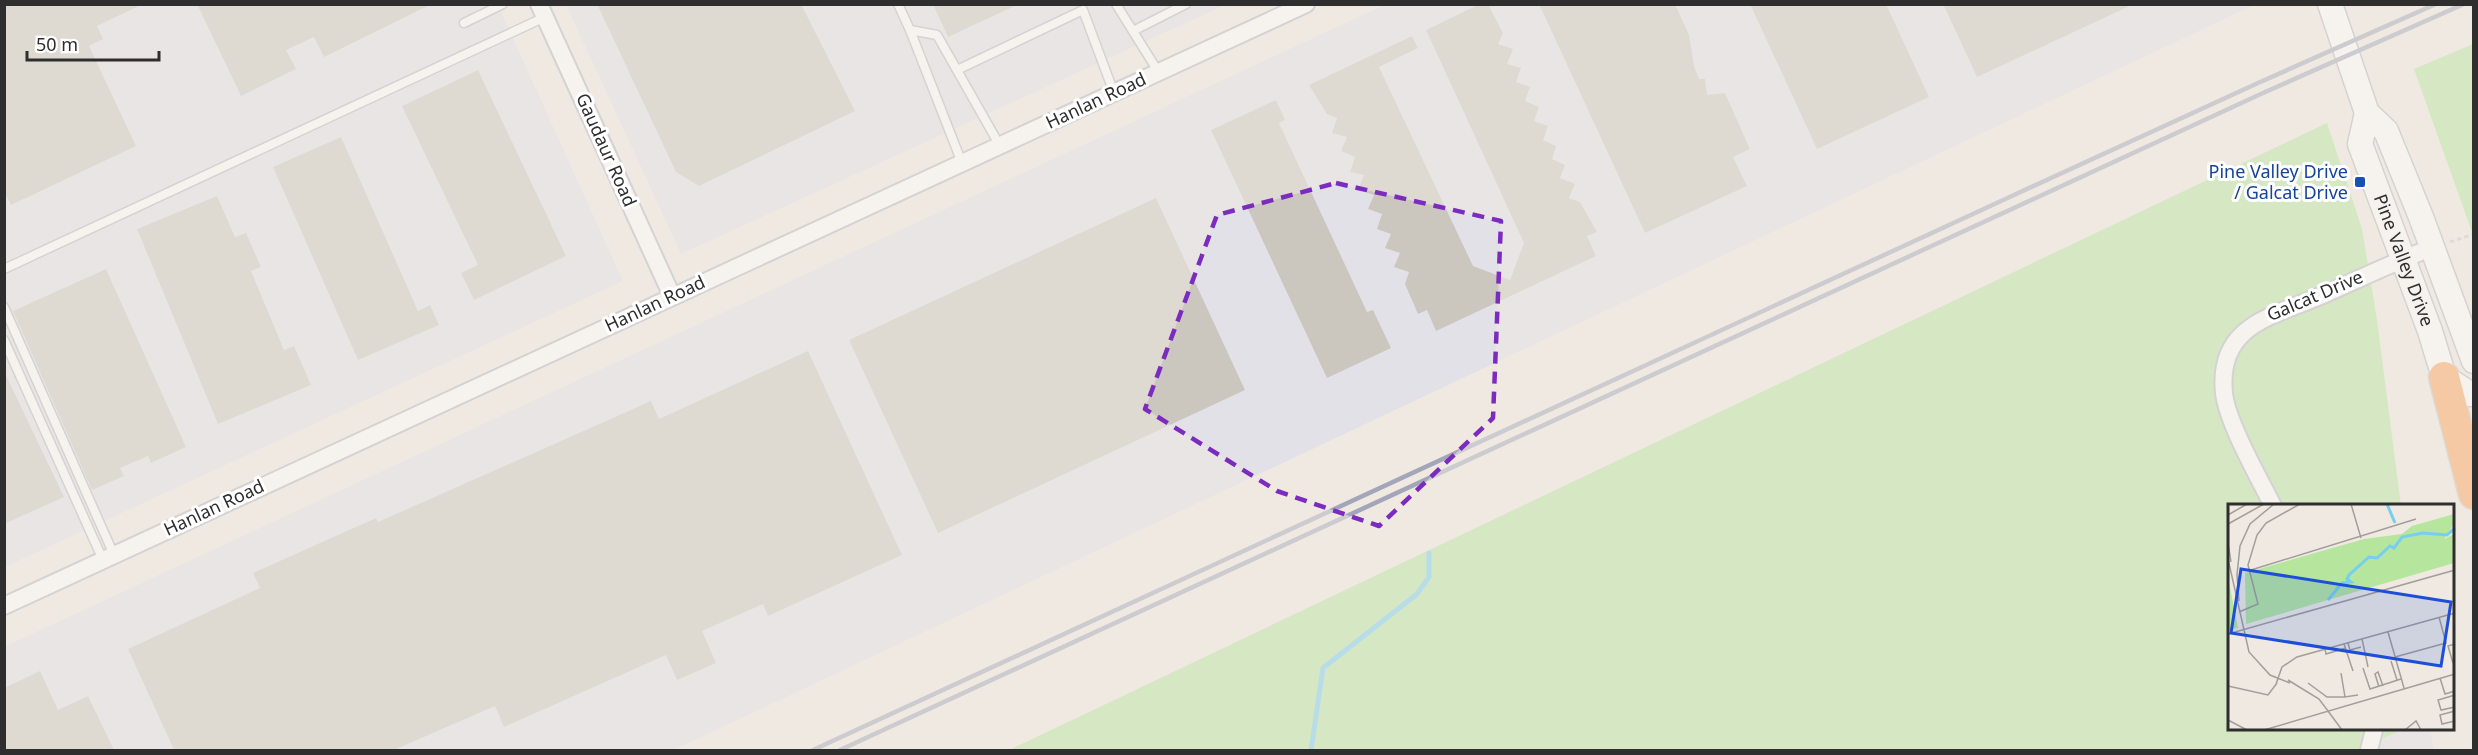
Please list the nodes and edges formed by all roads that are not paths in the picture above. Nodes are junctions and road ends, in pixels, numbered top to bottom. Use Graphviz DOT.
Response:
graph roads {
  1 [pos="503,4"];
  2 [pos="897,4"];
  3 [pos="1116,4"];
  4 [pos="1186,4"];
  5 [pos="1306,4"];
  6 [pos="2330,4"];
  7 [pos="1083,7"];
  8 [pos="542,11"];
  9 [pos="464,23"];
  10 [pos="910,30"];
  11 [pos="1133,31"];
  12 [pos="957,70"];
  13 [pos="1159,73"];
  14 [pos="1114,93"];
  15 [pos="2367,113"];
  16 [pos="1000,146"];
  17 [pos="962,163"];
  18 [pos="2432,248"];
  19 [pos="2403,259"];
  20 [pos="4,269"];
  21 [pos="672,296"];
  22 [pos="4,307"];
  23 [pos="4,340"];
  24 [pos="2474,361"];
  25 [pos="2465,389"];
  26 [pos="2474,494"];
  27 [pos="2271,504"];
  28 [pos="108,558"];
  29 [pos="4,606"];
  30 [pos="2374,731"];
  31 [pos="2369,750"];
  1 -- 9 [label="lane"];
  2 -- 10 [label="lane"];
  3 -- 11 [label="lane"];
  4 -- 11 [label="lane"];
  5 -- 13 [label="street, Hanlan Road"];
  6 -- 15 [label="main road, Pine Valley Drive"];
  7 -- 12 [label="lane"];
  7 -- 14 [label="lane"];
  8 -- 20 [label="lane"];
  8 -- 21 [label="street, Gaudaur Road"];
  10 -- 12 [label="lane"];
  10 -- 17 [label="lane"];
  11 -- 13 [label="lane"];
  12 -- 16 [label="lane"];
  13 -- 14 [label="street, Hanlan Road"];
  14 -- 16 [label="street, Hanlan Road"];
  15 -- 18 [label="main road, Pine Valley Drive"];
  15 -- 19 [label="main road, Pine Valley Drive"];
  16 -- 17 [label="street, Hanlan Road"];
  17 -- 21 [label="street, Hanlan Road"];
  18 -- 19 [label="street, Galcat Drive"];
  18 -- 24 [label="main road, Pine Valley Drive"];
  19 -- 25 [label="main road, Pine Valley Drive"];
  19 -- 27 [label="street, Galcat Drive"];
  21 -- 28 [label="street, Hanlan Road"];
  22 -- 28 [label="lane"];
  23 -- 28 [label="lane"];
  25 -- 26 [label="highway"];
  28 -- 29 [label="street, Hanlan Road"];
  30 -- 31 [label="street"];
}
